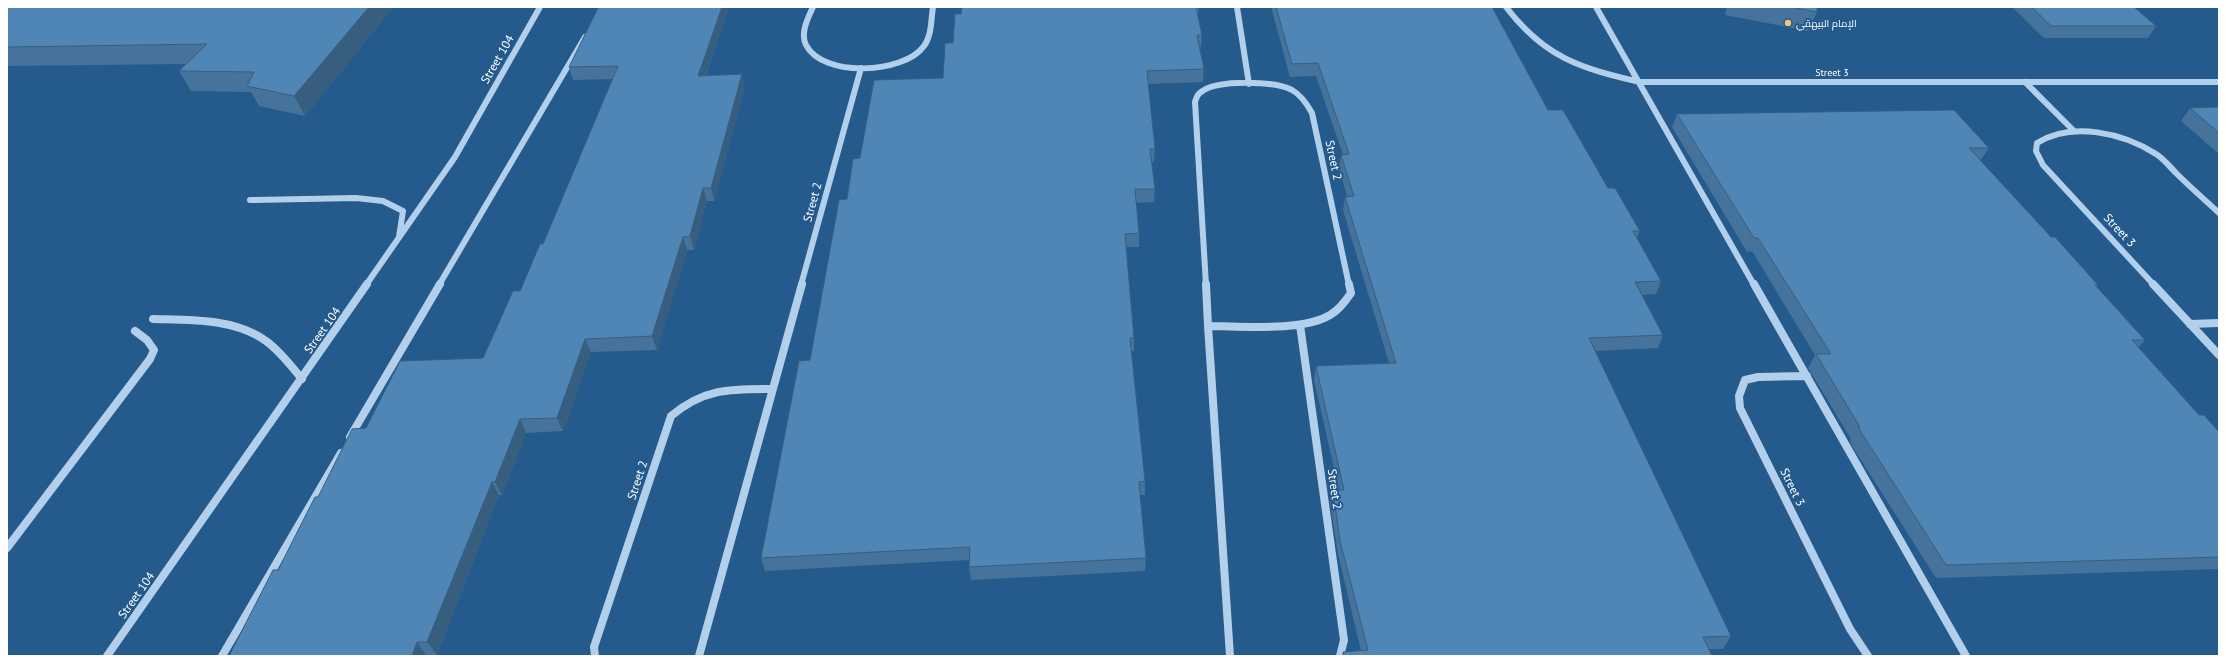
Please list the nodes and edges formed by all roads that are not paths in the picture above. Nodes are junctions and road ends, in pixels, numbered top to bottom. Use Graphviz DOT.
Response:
graph roads {
  1 [pos="540,7"];
  2 [pos="813,7"];
  3 [pos="933,7"];
  4 [pos="1237,7"];
  5 [pos="1506,7"];
  6 [pos="1596,7"];
  7 [pos="590,28"];
  8 [pos="861,68"];
  9 [pos="1640,82"];
  10 [pos="2025,82"];
  11 [pos="2219,82"];
  12 [pos="1249,84"];
  13 [pos="2074,131"];
  14 [pos="250,200"];
  15 [pos="2219,213"];
  16 [pos="399,239"];
  17 [pos="153,319"];
  18 [pos="2219,323"];
  19 [pos="2190,324"];
  20 [pos="1300,325"];
  21 [pos="1208,326"];
  22 [pos="135,331"];
  23 [pos="2219,355"];
  24 [pos="1807,376"];
  25 [pos="302,379"];
  26 [pos="772,389"];
  27 [pos="7,548"];
  28 [pos="107,656"];
  29 [pos="222,656"];
  30 [pos="595,656"];
  31 [pos="699,656"];
  32 [pos="1230,656"];
  33 [pos="1340,656"];
  34 [pos="1868,656"];
  35 [pos="1966,656"];
  1 -- 16 [label="street, Street 104"];
  2 -- 8 [label="street"];
  3 -- 8 [label="street"];
  4 -- 12 [label="street"];
  5 -- 9 [label="street, Street 3"];
  6 -- 9 [label="street"];
  7 -- 29 [label="street"];
  8 -- 26 [label="street, Street 2"];
  9 -- 10 [label="street, Street 3"];
  9 -- 24 [label="street"];
  10 -- 11 [label="street, Street 3"];
  10 -- 13 [label="street"];
  12 -- 20 [label="street, Street 2"];
  12 -- 21 [label="street, Street 2"];
  13 -- 15 [label="street, Street 3"];
  13 -- 19 [label="street, Street 3"];
  14 -- 16 [label="street"];
  16 -- 25 [label="street, Street 104"];
  17 -- 25 [label="street"];
  18 -- 19 [label="street"];
  19 -- 23 [label="street, Street 3"];
  20 -- 21 [label="street, Street 2"];
  20 -- 33 [label="street, Street 2"];
  21 -- 32 [label="street, Street 2"];
  22 -- 27 [label="street"];
  24 -- 34 [label="street, Street 3"];
  24 -- 35 [label="street"];
  25 -- 28 [label="street, Street 104"];
  26 -- 30 [label="street, Street 2"];
  26 -- 31 [label="street, Street 2"];
}
